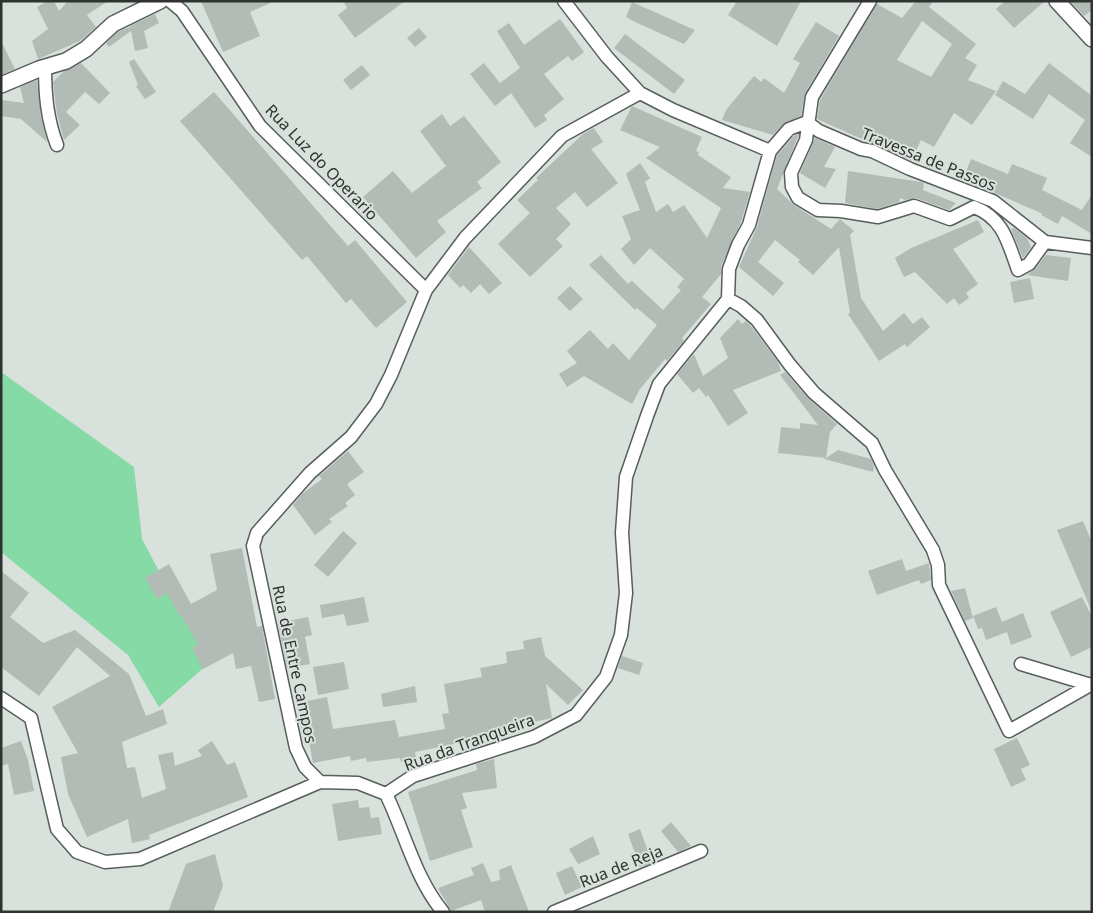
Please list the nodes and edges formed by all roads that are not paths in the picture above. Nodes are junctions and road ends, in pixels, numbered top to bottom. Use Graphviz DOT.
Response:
graph roads {
  1 [pos="160,1"];
  2 [pos="170,1"];
  3 [pos="564,1"];
  4 [pos="870,1"];
  5 [pos="1057,1"];
  6 [pos="1092,40"];
  7 [pos="45,67"];
  8 [pos="1,86"];
  9 [pos="640,93"];
  10 [pos="807,122"];
  11 [pos="57,145"];
  12 [pos="770,151"];
  13 [pos="1045,242"];
  14 [pos="1092,248"];
  15 [pos="426,290"];
  16 [pos="728,300"];
  17 [pos="1021,664"];
  18 [pos="1091,684"];
  19 [pos="1,698"];
  20 [pos="320,782"];
  21 [pos="386,794"];
  22 [pos="701,851"];
  23 [pos="443,912"];
  24 [pos="554,912"];
  1 -- 7 [label="street"];
  2 -- 15 [label="street, Rua Luz do Operario"];
  3 -- 9 [label="street"];
  4 -- 10 [label="street"];
  5 -- 6 [label="street"];
  7 -- 8 [label="street"];
  7 -- 11 [label="street"];
  9 -- 12 [label="street"];
  9 -- 15 [label="street"];
  10 -- 12 [label="street"];
  10 -- 13 [label="street, Travessa de Passos"];
  10 -- 13 [label="street"];
  12 -- 16 [label="street"];
  13 -- 14 [label="street"];
  15 -- 20 [label="street, Rua de Entre Campos"];
  16 -- 18 [label="street"];
  16 -- 21 [label="street, Rua da Tranqueira"];
  17 -- 18 [label="street"];
  19 -- 20 [label="street"];
  20 -- 21 [label="street"];
  21 -- 23 [label="street"];
  22 -- 24 [label="street, Rua de Reja"];
}
